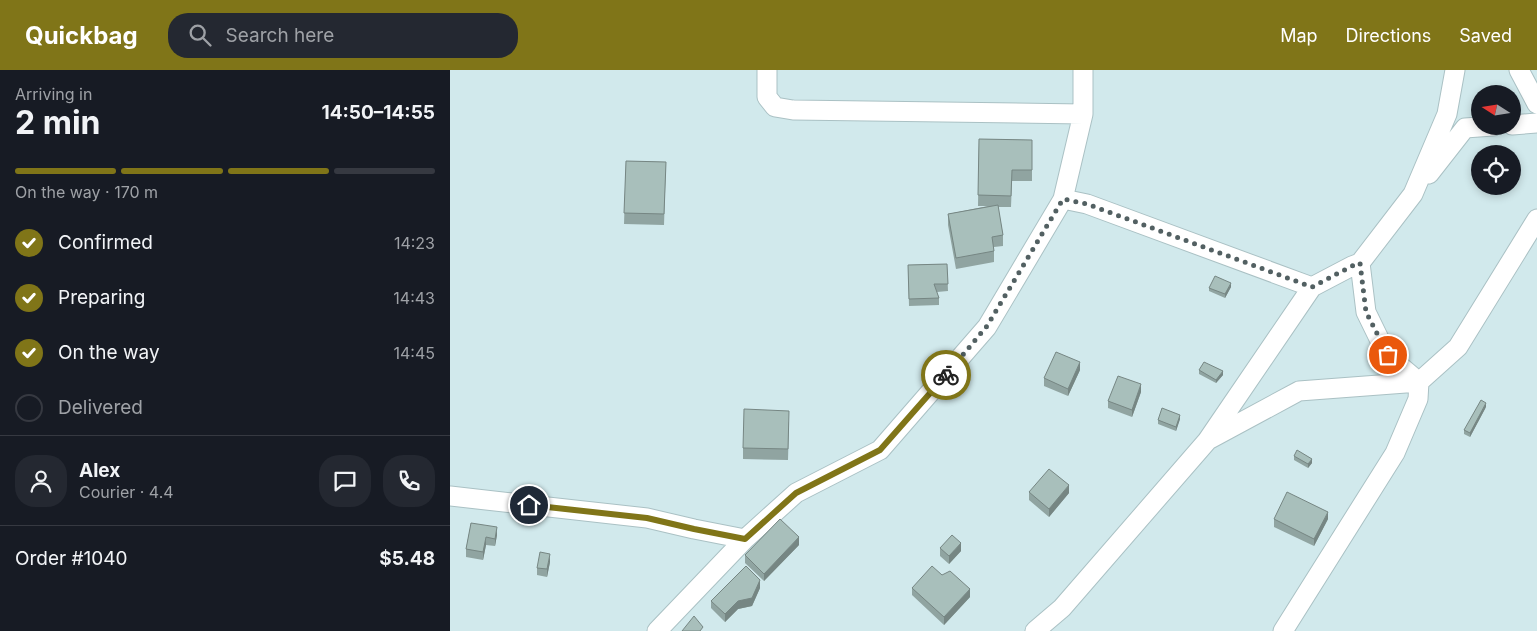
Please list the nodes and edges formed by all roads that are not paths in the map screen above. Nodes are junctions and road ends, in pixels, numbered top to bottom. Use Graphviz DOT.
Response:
graph roads {
  1 [pos="767,70"];
  2 [pos="1083,70"];
  3 [pos="1455,70"];
  4 [pos="1519,70"];
  5 [pos="1537,104"];
  6 [pos="1083,114"];
  7 [pos="1537,123"];
  8 [pos="1521,124"];
  9 [pos="1471,128"];
  10 [pos="1413,194"];
  11 [pos="1063,199"];
  12 [pos="1537,218"];
  13 [pos="1360,263"];
  14 [pos="1312,287"];
  15 [pos="1419,382"];
  16 [pos="1207,441"];
  17 [pos="450,496"];
  18 [pos="745,539"];
  19 [pos="656,631"];
  20 [pos="1035,631"];
  21 [pos="1283,631"];
  1 -- 6 [label="street"];
  2 -- 6 [label="street"];
  3 -- 10 [label="street"];
  4 -- 5 [label="street"];
  6 -- 11 [label="street"];
  7 -- 8 [label="street"];
  9 -- 10 [label="street"];
  10 -- 13 [label="street"];
  11 -- 14 [label="street"];
  11 -- 18 [label="street"];
  12 -- 15 [label="street"];
  13 -- 14 [label="street"];
  13 -- 15 [label="street"];
  14 -- 16 [label="street"];
  15 -- 16 [label="street"];
  15 -- 21 [label="street"];
  16 -- 20 [label="street"];
  17 -- 18 [label="street"];
  18 -- 19 [label="street"];
}
